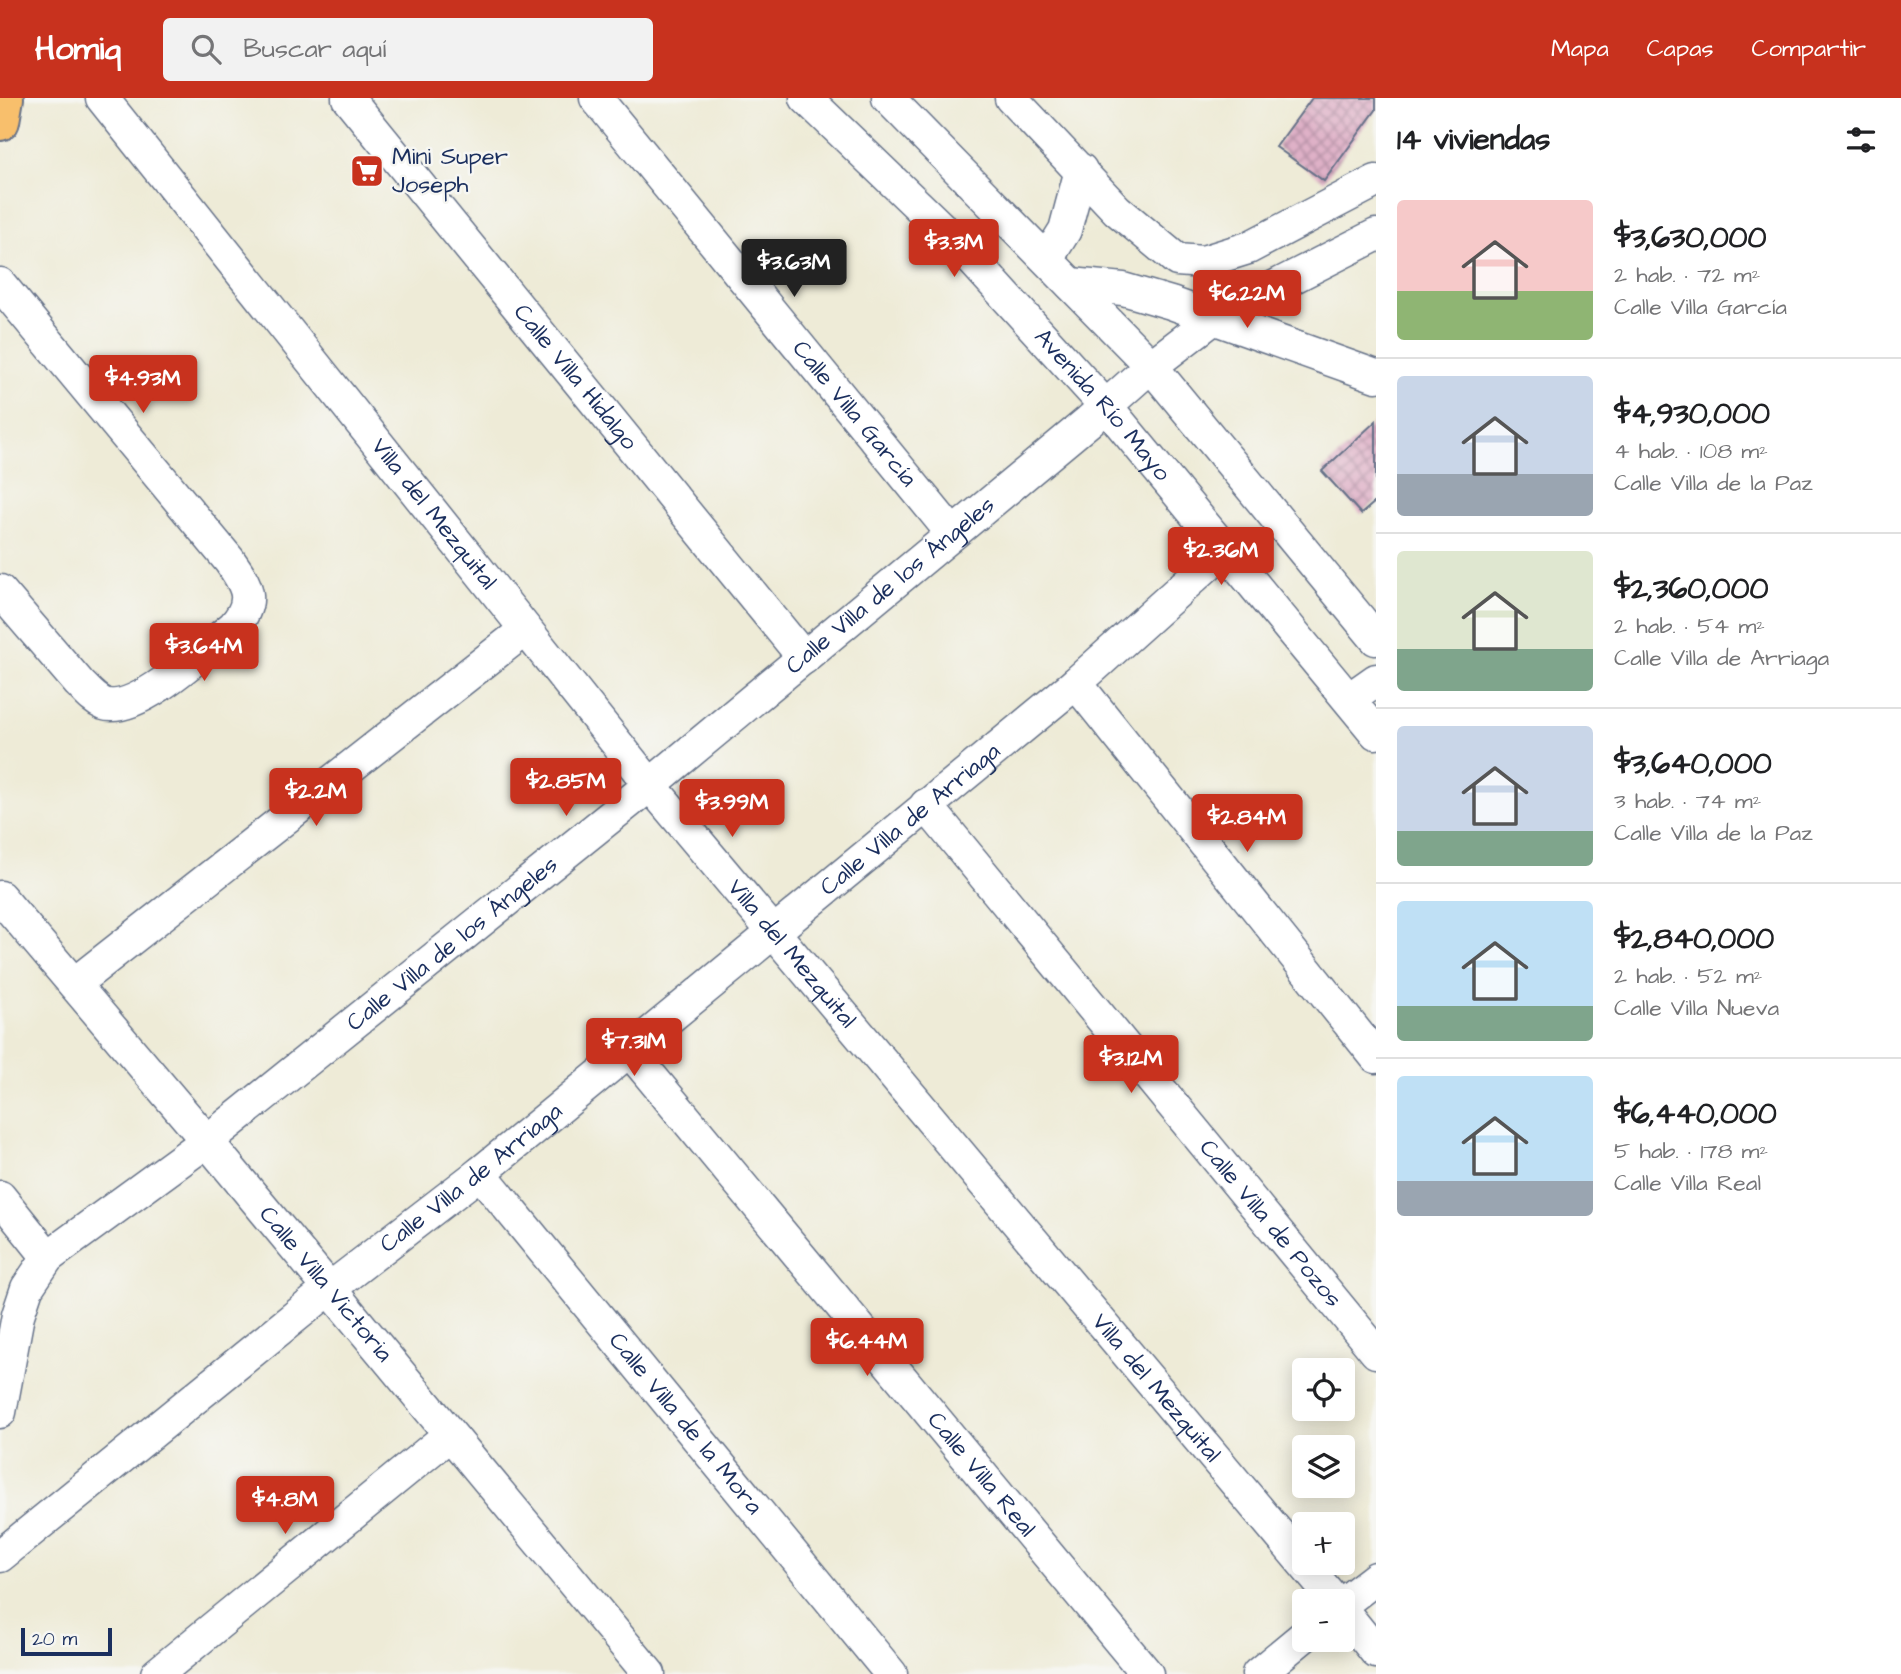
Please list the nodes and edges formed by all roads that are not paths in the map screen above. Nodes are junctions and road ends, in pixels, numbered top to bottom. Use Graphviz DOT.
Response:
graph roads {
  1 [pos="4,98"];
  2 [pos="102,98"];
  3 [pos="348,98"];
  4 [pos="596,98"];
  5 [pos="806,98"];
  6 [pos="888,98"];
  7 [pos="1011,98"];
  8 [pos="0,121"];
  9 [pos="1081,170"];
  10 [pos="1376,181"];
  11 [pos="1376,235"];
  12 [pos="1047,259"];
  13 [pos="0,284"];
  14 [pos="1071,284"];
  15 [pos="1215,317"];
  16 [pos="1151,366"];
  17 [pos="1376,376"];
  18 [pos="1105,406"];
  19 [pos="952,533"];
  20 [pos="1224,550"];
  21 [pos="0,591"];
  22 [pos="525,630"];
  23 [pos="1376,639"];
  24 [pos="804,659"];
  25 [pos="1376,680"];
  26 [pos="1076,683"];
  27 [pos="1349,699"];
  28 [pos="1376,733"];
  29 [pos="650,785"];
  30 [pos="926,805"];
  31 [pos="0,897"];
  32 [pos="775,931"];
  33 [pos="74,984"];
  34 [pos="628,1049"];
  35 [pos="1376,1057"];
  36 [pos="207,1141"];
  37 [pos="480,1173"];
  38 [pos="0,1197"];
  39 [pos="48,1257"];
  40 [pos="328,1290"];
  41 [pos="1376,1352"];
  42 [pos="0,1412"];
  43 [pos="448,1436"];
  44 [pos="0,1556"];
  45 [pos="1376,1578"];
  46 [pos="1325,1589"];
  47 [pos="1355,1594"];
  48 [pos="1355,1626"];
  49 [pos="1292,1646"];
  50 [pos="1376,1652"];
  51 [pos="156,1674"];
  52 [pos="649,1674"];
  53 [pos="891,1674"];
  54 [pos="1147,1674"];
  55 [pos="1258,1674"];
  1 -- 8 [label="main road"];
  2 -- 22 [label="street, Villa del Mezquital"];
  3 -- 24 [label="street, Calle Villa Hidalgo"];
  4 -- 19 [label="street, Calle Villa García"];
  5 -- 18 [label="street, Avenida Río Mayo"];
  6 -- 12 [label="street"];
  7 -- 9 [label="street"];
  9 -- 10 [label="street"];
  9 -- 12 [label="street"];
  11 -- 15 [label="street, Calle Villa de los Ángeles"];
  12 -- 14 [label="street"];
  13 -- 21 [label="street"];
  14 -- 15 [label="street"];
  14 -- 16 [label="street"];
  15 -- 16 [label="street, Calle Villa de los Ángeles"];
  15 -- 17 [label="street"];
  16 -- 18 [label="street, Calle Villa de los Ángeles"];
  16 -- 23 [label="street"];
  18 -- 19 [label="street, Calle Villa de los Ángeles"];
  18 -- 20 [label="street, Avenida Río Mayo"];
  19 -- 24 [label="street, Calle Villa de los Ángeles"];
  20 -- 26 [label="street, Calle Villa de Arriaga"];
  20 -- 27 [label="street, Avenida Río Mayo"];
  22 -- 29 [label="street, Villa del Mezquital"];
  22 -- 33 [label="street"];
  24 -- 29 [label="street, Calle Villa de los Ángeles"];
  25 -- 27 [label="street"];
  26 -- 30 [label="street, Calle Villa de Arriaga"];
  26 -- 35 [label="street"];
  27 -- 28 [label="street, Avenida Río Mayo"];
  29 -- 32 [label="street, Villa del Mezquital"];
  29 -- 36 [label="street, Calle Villa de los Ángeles"];
  30 -- 32 [label="street, Calle Villa de Arriaga"];
  30 -- 41 [label="street, Calle Villa de Pozos"];
  31 -- 33 [label="street, Calle Villa Victoria"];
  32 -- 34 [label="street, Calle Villa de Arriaga"];
  32 -- 46 [label="street, Villa del Mezquital"];
  33 -- 36 [label="street, Calle Villa Victoria"];
  34 -- 37 [label="street, Calle Villa de Arriaga"];
  34 -- 54 [label="street, Calle Villa Real"];
  36 -- 39 [label="street, Calle Villa de los Ángeles"];
  36 -- 40 [label="street, Calle Villa Victoria"];
  37 -- 40 [label="street, Calle Villa de Arriaga"];
  37 -- 53 [label="street, Calle Villa de la Mora"];
  38 -- 39 [label="street"];
  39 -- 42 [label="street, Calle Villa de los Ángeles"];
  40 -- 43 [label="street, Calle Villa Victoria"];
  40 -- 44 [label="street, Calle Villa de Arriaga"];
  43 -- 51 [label="street"];
  43 -- 52 [label="street, Calle Villa Victoria"];
  45 -- 47 [label="street"];
  48 -- 50 [label="street"];
  49 -- 55 [label="street"];
}
